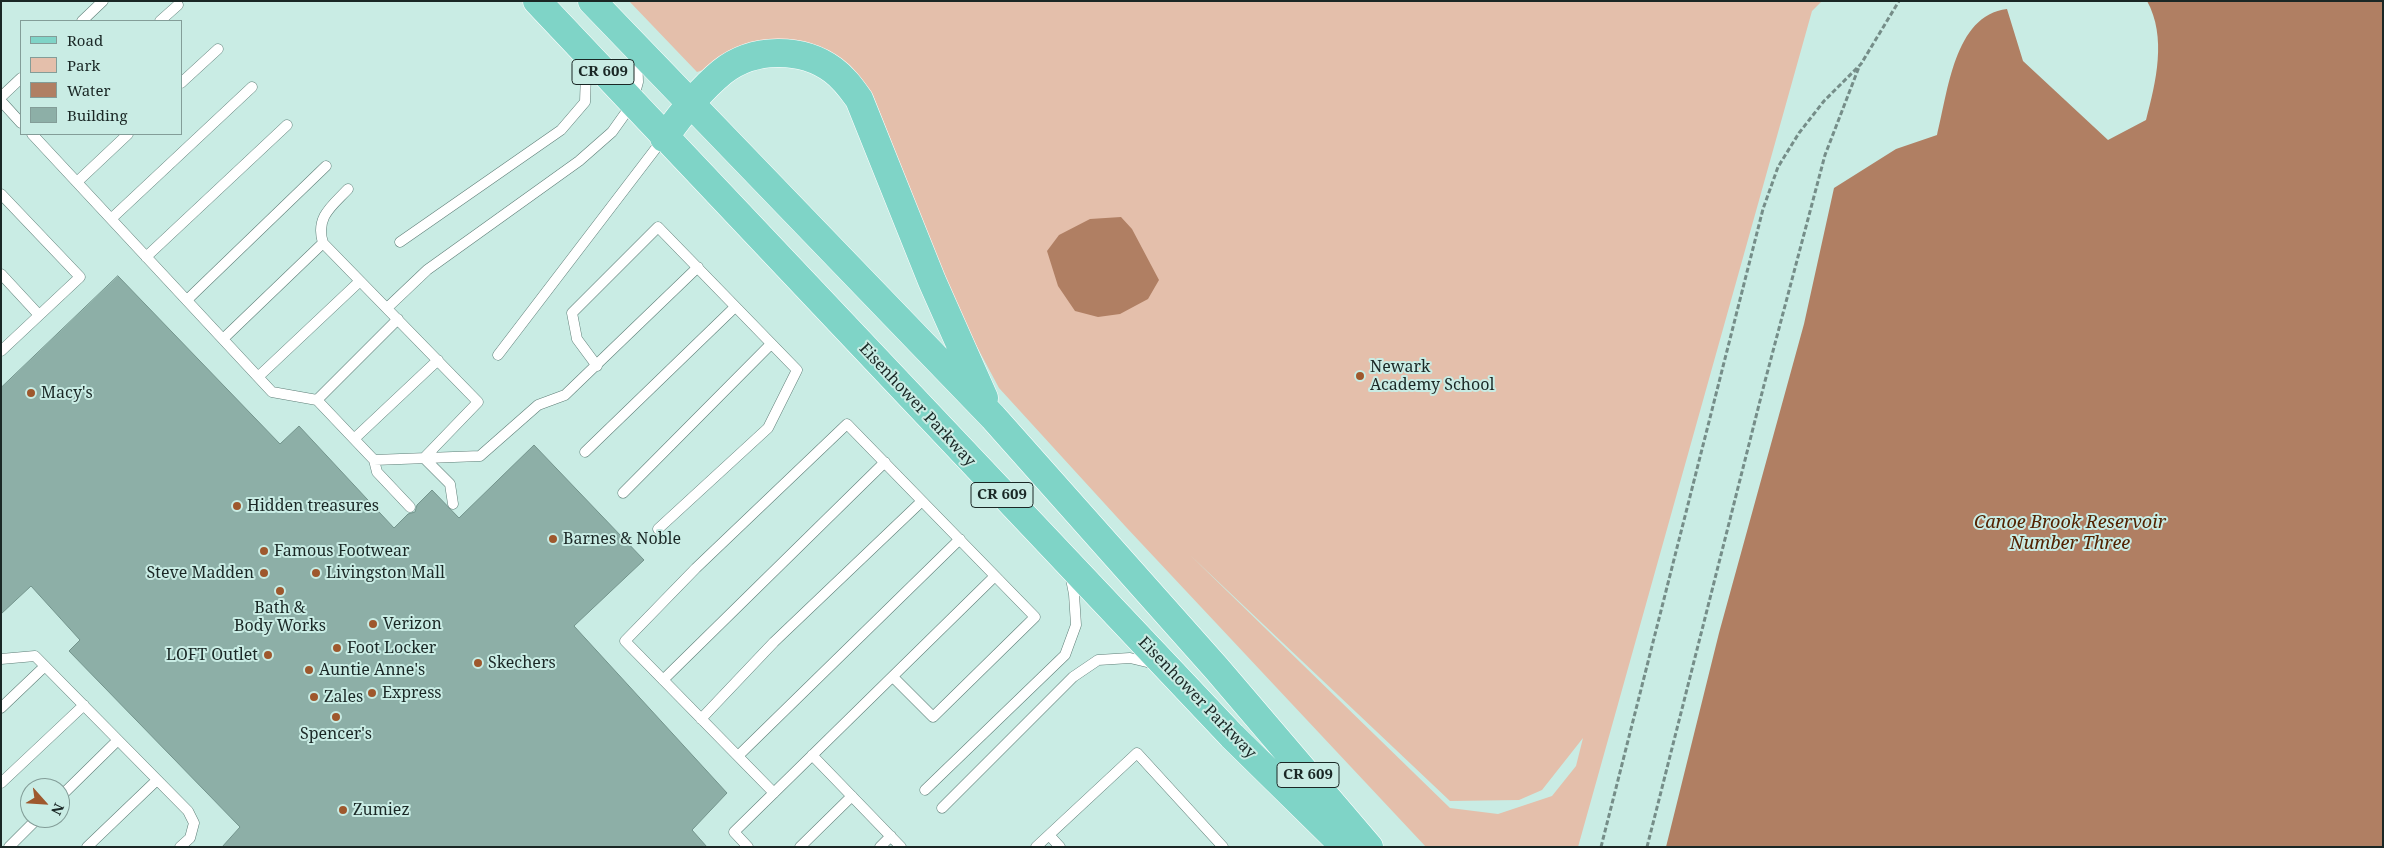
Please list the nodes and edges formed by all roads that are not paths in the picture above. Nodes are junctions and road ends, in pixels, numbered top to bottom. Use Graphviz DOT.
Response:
graph roads {
  1 [pos="103,1"];
  2 [pos="537,1"];
  3 [pos="592,1"];
  4 [pos="178,5"];
  5 [pos="83,20"];
  6 [pos="161,20"];
  7 [pos="574,41"];
  8 [pos="218,49"];
  9 [pos="636,49"];
  10 [pos="20,79"];
  11 [pos="182,82"];
  12 [pos="252,87"];
  13 [pos="1,97"];
  14 [pos="1,101"];
  15 [pos="632,104"];
  16 [pos="689,104"];
  17 [pos="20,122"];
  18 [pos="287,125"];
  19 [pos="36,135"];
  20 [pos="127,135"];
  21 [pos="664,138"];
  22 [pos="326,166"];
  23 [pos="77,182"];
  24 [pos="348,188"];
  25 [pos="1,194"];
  26 [pos="111,219"];
  27 [pos="400,242"];
  28 [pos="323,243"];
  29 [pos="146,257"];
  30 [pos="698,267"];
  31 [pos="1,274"];
  32 [pos="360,281"];
  33 [pos="186,300"];
  34 [pos="735,307"];
  35 [pos="387,308"];
  36 [pos="39,315"];
  37 [pos="398,320"];
  38 [pos="223,339"];
  39 [pos="771,344"];
  40 [pos="1,350"];
  41 [pos="498,354"];
  42 [pos="438,360"];
  43 [pos="597,366"];
  44 [pos="258,377"];
  45 [pos="317,400"];
  46 [pos="993,417"];
  47 [pos="354,439"];
  48 [pos="585,452"];
  49 [pos="424,458"];
  50 [pos="374,460"];
  51 [pos="885,462"];
  52 [pos="623,493"];
  53 [pos="922,501"];
  54 [pos="453,504"];
  55 [pos="410,507"];
  56 [pos="658,529"];
  57 [pos="960,539"];
  58 [pos="1067,563"];
  59 [pos="995,576"];
  60 [pos="1,659"];
  61 [pos="45,666"];
  62 [pos="1165,666"];
  63 [pos="893,677"];
  64 [pos="663,680"];
  65 [pos="84,706"];
  66 [pos="1,708"];
  67 [pos="701,719"];
  68 [pos="118,740"];
  69 [pos="812,755"];
  70 [pos="738,756"];
  71 [pos="157,780"];
  72 [pos="1,783"];
  73 [pos="70,787"];
  74 [pos="924,790"];
  75 [pos="774,793"];
  76 [pos="852,796"];
  77 [pos="942,808"];
  78 [pos="28,828"];
  79 [pos="1049,835"];
  80 [pos="891,836"];
  81 [pos="9,847"];
  82 [pos="88,847"];
  83 [pos="180,847"];
  84 [pos="748,847"];
  85 [pos="800,847"];
  86 [pos="880,847"];
  87 [pos="901,847"];
  88 [pos="1036,847"];
  89 [pos="1060,847"];
  90 [pos="1223,847"];
  91 [pos="1345,847"];
  92 [pos="1369,847"];
  1 -- 5 [label="lane"];
  2 -- 7 [label="main road, Eisenhower Parkway / CR 609"];
  3 -- 9 [label="main road, Eisenhower Parkway / CR 609"];
  4 -- 6 [label="lane"];
  7 -- 15 [label="main road, Eisenhower Parkway / CR 609"];
  7 -- 27 [label="lane"];
  8 -- 11 [label="lane"];
  9 -- 15 [label="lane"];
  9 -- 16 [label="main road, Eisenhower Parkway / CR 609"];
  10 -- 13 [label="lane"];
  12 -- 26 [label="lane"];
  14 -- 17 [label="lane"];
  15 -- 21 [label="main road, Eisenhower Parkway / CR 609"];
  15 -- 35 [label="lane"];
  16 -- 21 [label="main road"];
  16 -- 46 [label="main road, Eisenhower Parkway / CR 609"];
  16 -- 46 [label="main road"];
  18 -- 29 [label="lane"];
  19 -- 23 [label="lane"];
  20 -- 23 [label="lane"];
  21 -- 41 [label="lane"];
  21 -- 58 [label="main road, Eisenhower Parkway / CR 609"];
  22 -- 33 [label="lane"];
  23 -- 26 [label="lane"];
  24 -- 28 [label="lane"];
  25 -- 36 [label="lane"];
  26 -- 29 [label="lane"];
  28 -- 32 [label="lane"];
  28 -- 38 [label="lane"];
  29 -- 33 [label="lane"];
  30 -- 34 [label="lane"];
  30 -- 43 [label="lane"];
  30 -- 43 [label="lane"];
  31 -- 36 [label="lane"];
  32 -- 35 [label="lane"];
  32 -- 44 [label="lane"];
  33 -- 38 [label="lane"];
  34 -- 39 [label="lane"];
  34 -- 48 [label="lane"];
  35 -- 37 [label="lane"];
  36 -- 40 [label="lane"];
  37 -- 42 [label="lane"];
  37 -- 45 [label="lane"];
  38 -- 44 [label="lane"];
  39 -- 52 [label="lane"];
  39 -- 56 [label="lane"];
  42 -- 47 [label="lane"];
  42 -- 49 [label="lane"];
  43 -- 49 [label="lane"];
  44 -- 45 [label="lane"];
  45 -- 47 [label="lane"];
  46 -- 92 [label="main road, Eisenhower Parkway / CR 609"];
  47 -- 50 [label="lane"];
  49 -- 50 [label="lane"];
  49 -- 54 [label="lane"];
  50 -- 55 [label="lane"];
  51 -- 53 [label="lane"];
  51 -- 64 [label="lane"];
  51 -- 64 [label="lane"];
  53 -- 57 [label="lane"];
  53 -- 67 [label="lane"];
  57 -- 59 [label="lane"];
  57 -- 70 [label="lane"];
  58 -- 62 [label="main road, Eisenhower Parkway / CR 609"];
  58 -- 74 [label="lane"];
  59 -- 63 [label="lane"];
  59 -- 63 [label="lane"];
  60 -- 61 [label="lane"];
  61 -- 65 [label="lane"];
  61 -- 66 [label="lane"];
  62 -- 77 [label="lane"];
  62 -- 91 [label="main road, Eisenhower Parkway / CR 609"];
  63 -- 69 [label="lane"];
  64 -- 67 [label="lane"];
  65 -- 68 [label="lane"];
  65 -- 72 [label="lane"];
  67 -- 70 [label="lane"];
  68 -- 71 [label="lane"];
  68 -- 73 [label="lane"];
  69 -- 75 [label="lane"];
  69 -- 76 [label="lane"];
  70 -- 75 [label="lane"];
  71 -- 82 [label="lane"];
  71 -- 83 [label="lane"];
  75 -- 84 [label="lane"];
  76 -- 80 [label="lane"];
  76 -- 85 [label="lane"];
  78 -- 81 [label="lane"];
  79 -- 88 [label="lane"];
  79 -- 89 [label="lane"];
  79 -- 90 [label="lane"];
  80 -- 86 [label="lane"];
  80 -- 87 [label="lane"];
}
